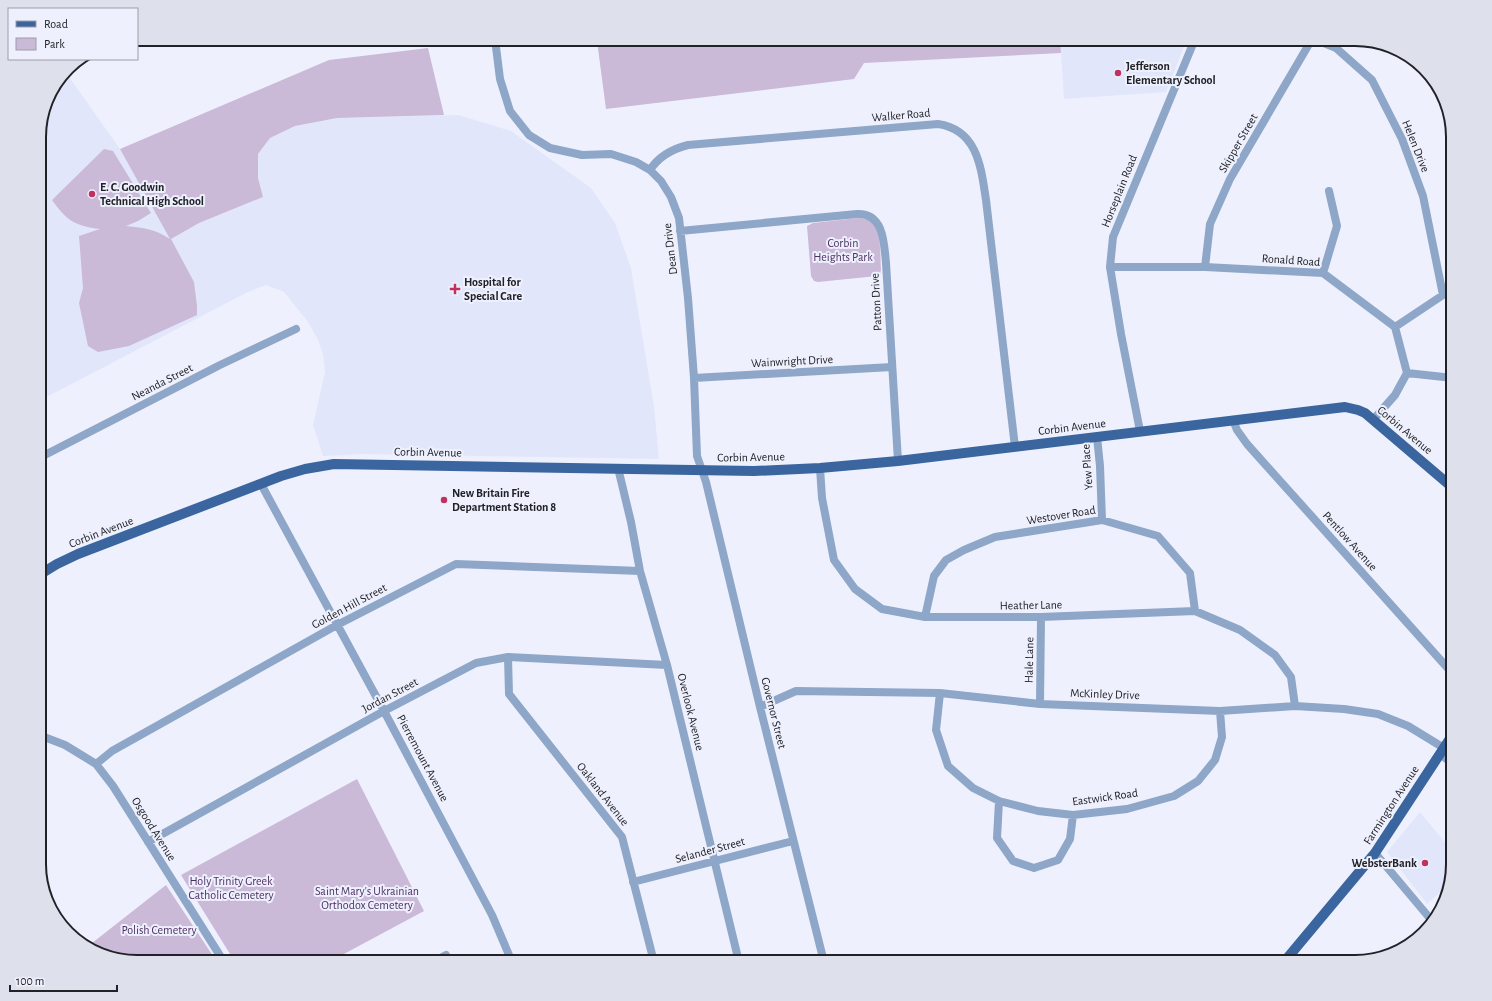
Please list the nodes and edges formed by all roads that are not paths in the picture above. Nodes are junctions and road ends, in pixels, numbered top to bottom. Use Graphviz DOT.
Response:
graph roads {
  1 [pos="497,46"];
  2 [pos="1192,46"];
  3 [pos="1309,46"];
  4 [pos="1331,46"];
  5 [pos="650,170"];
  6 [pos="1329,190"];
  7 [pos="680,231"];
  8 [pos="1110,267"];
  9 [pos="1205,267"];
  10 [pos="1323,273"];
  11 [pos="1446,294"];
  12 [pos="1443,295"];
  13 [pos="1395,327"];
  14 [pos="296,329"];
  15 [pos="892,367"];
  16 [pos="1407,372"];
  17 [pos="1446,377"];
  18 [pos="694,378"];
  19 [pos="1233,420"];
  20 [pos="1373,420"];
  21 [pos="1140,431"];
  22 [pos="1097,437"];
  23 [pos="1015,447"];
  24 [pos="46,454"];
  25 [pos="898,461"];
  26 [pos="618,468"];
  27 [pos="820,468"];
  28 [pos="701,470"];
  29 [pos="1446,482"];
  30 [pos="261,484"];
  31 [pos="1102,520"];
  32 [pos="46,571"];
  33 [pos="640,571"];
  34 [pos="1196,612"];
  35 [pos="925,617"];
  36 [pos="1041,617"];
  37 [pos="337,625"];
  38 [pos="508,657"];
  39 [pos="667,665"];
  40 [pos="1446,666"];
  41 [pos="940,694"];
  42 [pos="1040,704"];
  43 [pos="1295,706"];
  44 [pos="760,707"];
  45 [pos="384,711"];
  46 [pos="1220,711"];
  47 [pos="46,738"];
  48 [pos="1446,745"];
  49 [pos="1442,751"];
  50 [pos="1446,756"];
  51 [pos="96,764"];
  52 [pos="999,801"];
  53 [pos="1073,815"];
  54 [pos="793,841"];
  55 [pos="148,842"];
  56 [pos="1375,853"];
  57 [pos="715,861"];
  58 [pos="633,882"];
  59 [pos="1429,917"];
  60 [pos="220,955"];
  61 [pos="509,955"];
  62 [pos="652,955"];
  63 [pos="737,955"];
  64 [pos="822,955"];
  65 [pos="1290,955"];
  1 -- 5 [label="street, Dean Drive"];
  2 -- 8 [label="street, Horseplain Road"];
  3 -- 9 [label="street, Skipper Street"];
  4 -- 12 [label="street, Helen Drive"];
  5 -- 7 [label="street, Dean Drive"];
  5 -- 23 [label="street, Walker Road"];
  6 -- 10 [label="street"];
  7 -- 15 [label="street, Patton Drive"];
  7 -- 18 [label="street, Dean Drive"];
  8 -- 9 [label="street, Ronald Road"];
  8 -- 21 [label="street, Horseplain Road"];
  9 -- 10 [label="street, Ronald Road"];
  10 -- 13 [label="street, Ronald Road"];
  11 -- 12 [label="street"];
  12 -- 13 [label="street"];
  13 -- 16 [label="street"];
  14 -- 24 [label="street, Neanda Street"];
  15 -- 18 [label="street, Wainwright Drive"];
  15 -- 25 [label="street, Patton Drive"];
  16 -- 17 [label="street"];
  16 -- 20 [label="street"];
  18 -- 28 [label="street, Dean Drive"];
  19 -- 20 [label="main road, Corbin Avenue"];
  19 -- 21 [label="main road, Corbin Avenue"];
  19 -- 40 [label="street, Pentlow Avenue"];
  20 -- 29 [label="main road, Corbin Avenue"];
  21 -- 22 [label="main road, Corbin Avenue"];
  22 -- 23 [label="main road, Corbin Avenue"];
  22 -- 31 [label="street, Yew Place"];
  23 -- 25 [label="main road, Corbin Avenue"];
  25 -- 27 [label="main road, Corbin Avenue"];
  26 -- 28 [label="main road, Corbin Avenue"];
  26 -- 30 [label="main road, Corbin Avenue"];
  26 -- 33 [label="street, Overlook Avenue"];
  27 -- 28 [label="main road, Corbin Avenue"];
  27 -- 35 [label="street, Heather Lane"];
  28 -- 44 [label="street, Governor Street"];
  30 -- 32 [label="main road, Corbin Avenue"];
  30 -- 37 [label="street, Pierremount Avenue"];
  31 -- 34 [label="street, Westover Road"];
  31 -- 35 [label="street, Westover Road"];
  33 -- 37 [label="street, Golden Hill Street"];
  33 -- 39 [label="street, Overlook Avenue"];
  34 -- 36 [label="street, Heather Lane"];
  34 -- 43 [label="street, Heather Lane"];
  35 -- 36 [label="street, Heather Lane"];
  36 -- 42 [label="street, Hale Lane"];
  37 -- 45 [label="street, Pierremount Avenue"];
  37 -- 51 [label="street, Golden Hill Street"];
  38 -- 39 [label="street, Jordan Street"];
  38 -- 45 [label="street, Jordan Street"];
  38 -- 58 [label="street, Oakland Avenue"];
  39 -- 57 [label="street, Overlook Avenue"];
  41 -- 42 [label="street, McKinley Drive"];
  41 -- 44 [label="street, McKinley Drive"];
  41 -- 52 [label="street, Eastwick Road"];
  42 -- 46 [label="street, McKinley Drive"];
  43 -- 46 [label="street, McKinley Drive"];
  43 -- 49 [label="street, McKinley Drive"];
  44 -- 54 [label="street, Governor Street"];
  45 -- 55 [label="street, Jordan Street"];
  45 -- 61 [label="street, Pierremount Avenue"];
  46 -- 53 [label="street, Eastwick Road"];
  47 -- 51 [label="street, Osgood Avenue"];
  48 -- 49 [label="main road, Farmington Avenue"];
  49 -- 50 [label="street, McKinley Drive"];
  49 -- 56 [label="main road, Farmington Avenue"];
  51 -- 55 [label="street, Osgood Avenue"];
  52 -- 53 [label="street, Eastwick Road"];
  52 -- 53 [label="street"];
  54 -- 57 [label="street, Selander Street"];
  54 -- 64 [label="street, Governor Street"];
  55 -- 60 [label="street, Osgood Avenue"];
  56 -- 59 [label="street"];
  56 -- 65 [label="main road, Farmington Avenue"];
  57 -- 58 [label="street, Selander Street"];
  57 -- 63 [label="street, Overlook Avenue"];
  58 -- 62 [label="street, Oakland Avenue"];
}
